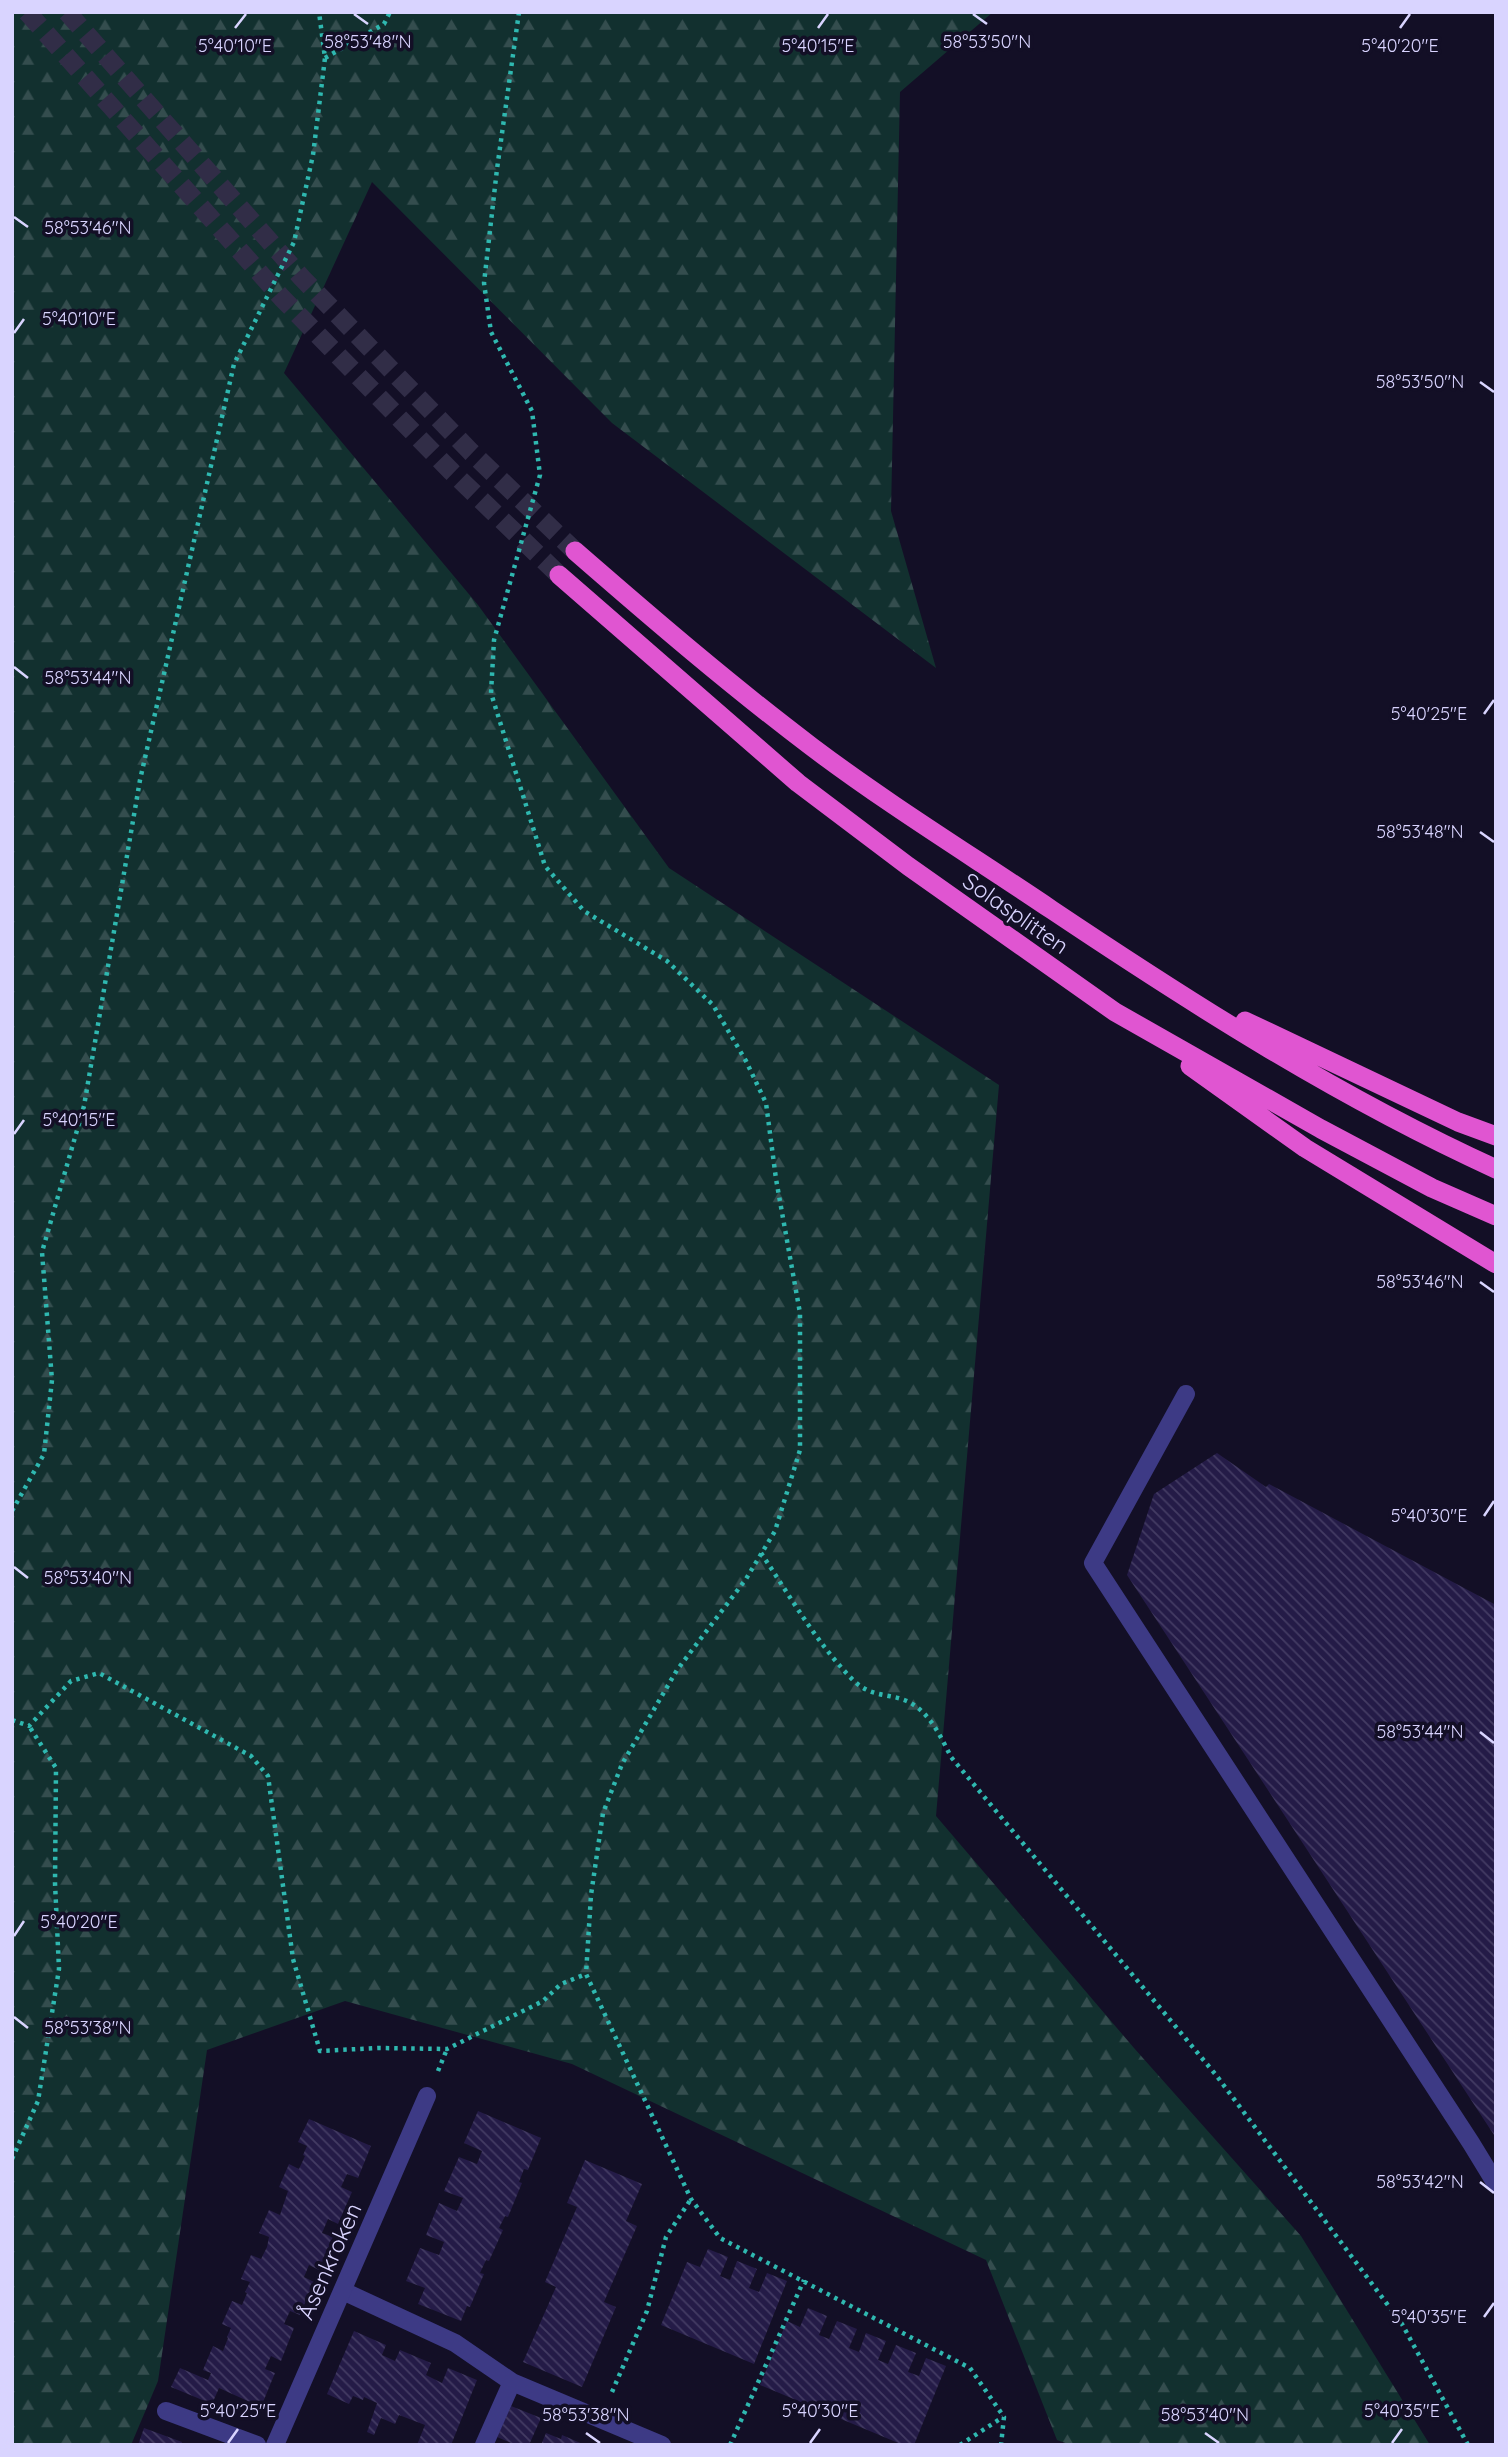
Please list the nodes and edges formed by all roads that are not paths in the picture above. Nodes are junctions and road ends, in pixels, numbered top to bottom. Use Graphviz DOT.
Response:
graph roads {
  1 [pos="575,551"];
  2 [pos="559,575"];
  3 [pos="1153,978"];
  4 [pos="1115,1012"];
  5 [pos="1496,1136"];
  6 [pos="1496,1168"];
  7 [pos="1496,1216"];
  8 [pos="1496,1264"];
  9 [pos="1186,1394"];
  10 [pos="427,2096"];
  11 [pos="1496,2185"];
  12 [pos="343,2291"];
  13 [pos="512,2382"];
  14 [pos="166,2411"];
  15 [pos="257,2445"];
  16 [pos="275,2445"];
  17 [pos="484,2445"];
  18 [pos="662,2445"];
  1 -- 3 [label="highway, Solasplitten"];
  2 -- 4 [label="highway, Solasplitten"];
  3 -- 5 [label="highway"];
  3 -- 6 [label="highway, Solasplitten"];
  4 -- 7 [label="highway, Solasplitten"];
  4 -- 8 [label="highway"];
  9 -- 11 [label="street"];
  10 -- 12 [label="street, Åsenkroken"];
  12 -- 13 [label="street"];
  12 -- 16 [label="street, Åsenkroken"];
  13 -- 17 [label="street"];
  13 -- 18 [label="street"];
  14 -- 15 [label="street"];
}
